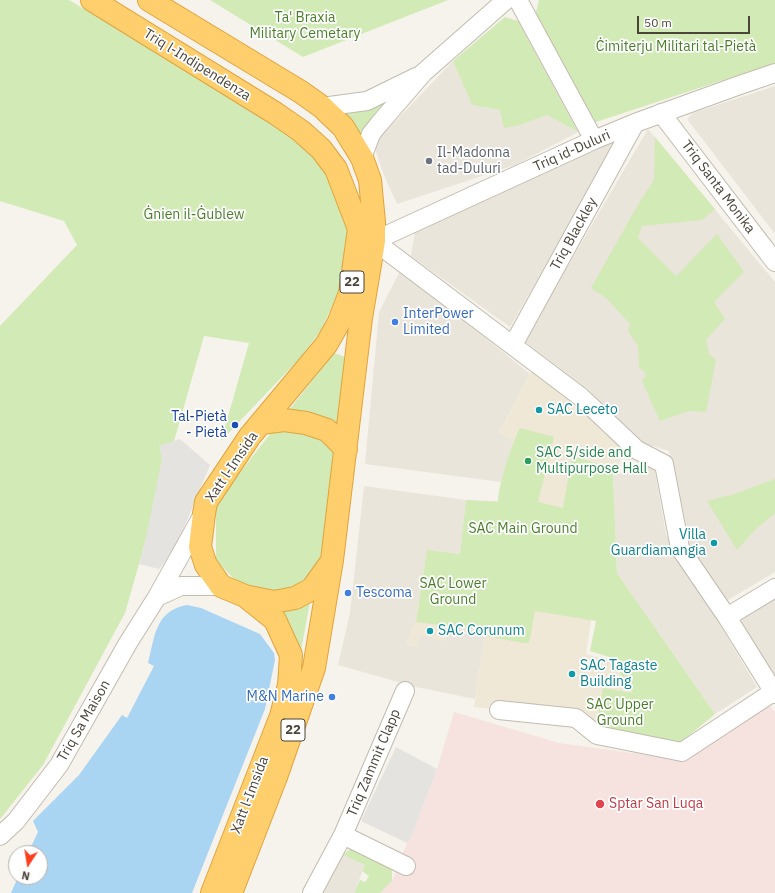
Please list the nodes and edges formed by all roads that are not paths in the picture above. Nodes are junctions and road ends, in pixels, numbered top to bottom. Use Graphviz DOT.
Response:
graph roads {
  1 [pos="92,0"];
  2 [pos="149,0"];
  3 [pos="506,0"];
  4 [pos="518,0"];
  5 [pos="423,73"];
  6 [pos="775,73"];
  7 [pos="322,107"];
  8 [pos="661,113"];
  9 [pos="636,123"];
  10 [pos="301,130"];
  11 [pos="594,140"];
  12 [pos="362,158"];
  13 [pos="374,241"];
  14 [pos="775,262"];
  15 [pos="513,345"];
  16 [pos="261,423"];
  17 [pos="346,449"];
  18 [pos="204,514"];
  19 [pos="332,560"];
  20 [pos="221,586"];
  21 [pos="775,588"];
  22 [pos="245,596"];
  23 [pos="157,597"];
  24 [pos="727,617"];
  25 [pos="405,691"];
  26 [pos="774,693"];
  27 [pos="499,710"];
  28 [pos="343,835"];
  29 [pos="0,836"];
  30 [pos="406,866"];
  31 [pos="212,893"];
  32 [pos="231,893"];
  33 [pos="312,893"];
  1 -- 10 [label="highway, Triq l-Indipendenza"];
  2 -- 7 [label="highway"];
  3 -- 5 [label="street"];
  4 -- 11 [label="street"];
  5 -- 7 [label="street"];
  5 -- 12 [label="street"];
  6 -- 8 [label="street, Triq id-Duluri"];
  7 -- 12 [label="highway, Xatt l-Imsida / 22"];
  8 -- 9 [label="street, Triq id-Duluri"];
  8 -- 14 [label="street, Triq Santa Monika"];
  9 -- 11 [label="street, Triq id-Duluri"];
  9 -- 15 [label="street, Triq Blackley"];
  10 -- 16 [label="highway, Xatt l-Imsida / 22"];
  11 -- 13 [label="street, Triq id-Duluri"];
  12 -- 13 [label="highway, Xatt l-Imsida / 22"];
  13 -- 15 [label="street"];
  13 -- 17 [label="highway, Xatt l-Imsida / 22"];
  15 -- 24 [label="street"];
  16 -- 17 [label="highway"];
  16 -- 18 [label="highway, Xatt l-Imsida / 22"];
  17 -- 19 [label="highway, Xatt l-Imsida / 22"];
  18 -- 20 [label="highway, Xatt l-Imsida / 22"];
  18 -- 23 [label="street, Triq Sa Maison"];
  19 -- 22 [label="highway"];
  19 -- 32 [label="highway, Xatt l-Imsida / 22"];
  20 -- 22 [label="highway, Xatt l-Imsida / 22"];
  20 -- 23 [label="street"];
  21 -- 24 [label="street"];
  22 -- 31 [label="highway, Xatt l-Imsida / 22"];
  23 -- 29 [label="street, Triq Sa Maison"];
  24 -- 26 [label="street"];
  25 -- 28 [label="street, Triq Zammit Clapp"];
  26 -- 27 [label="street"];
  28 -- 30 [label="street, Triq Zammit Clapp"];
  28 -- 33 [label="street, Triq Zammit Clapp"];
}
